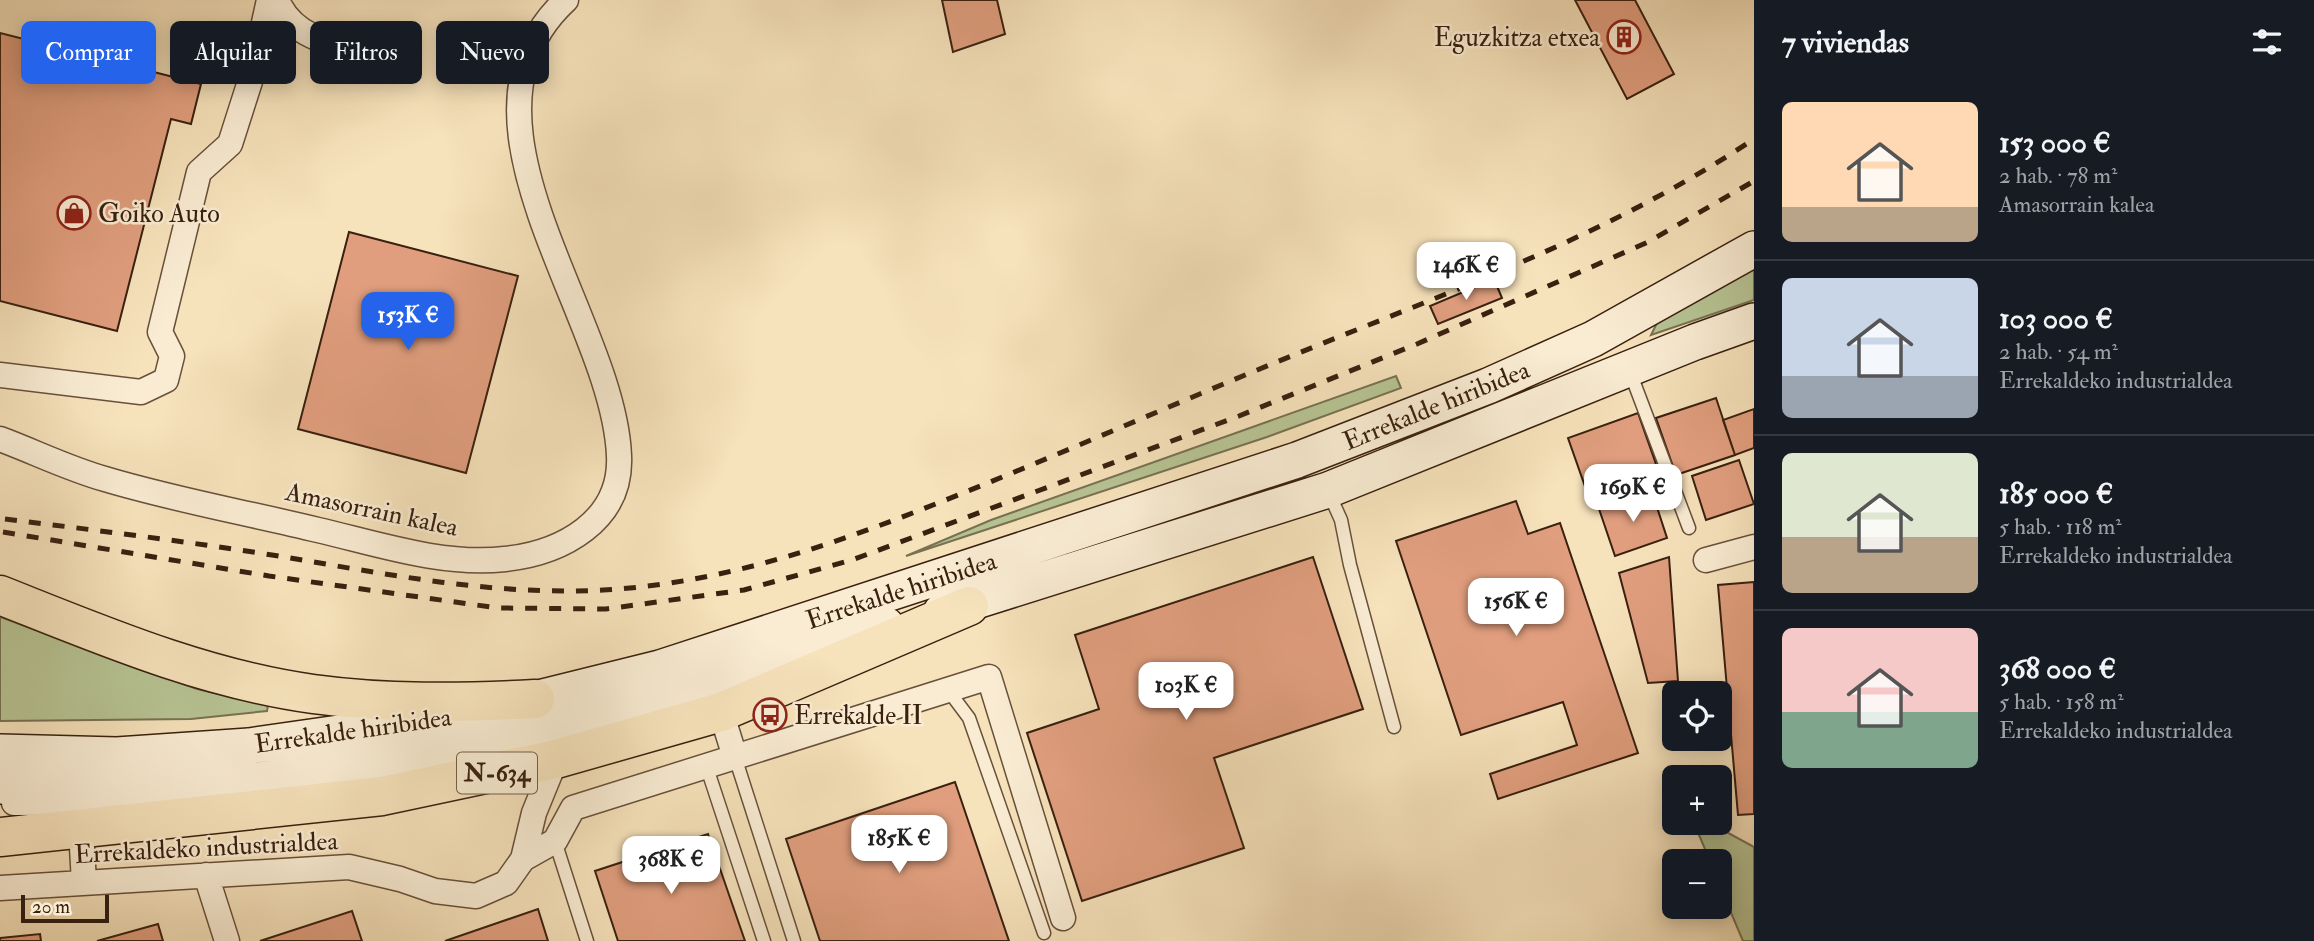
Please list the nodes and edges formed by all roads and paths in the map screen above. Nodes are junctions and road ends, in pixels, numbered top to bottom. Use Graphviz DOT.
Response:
graph roads {
  1 [pos="269,0"];
  2 [pos="276,0"];
  3 [pos="566,0"];
  4 [pos="310,37"];
  5 [pos="1754,249"];
  6 [pos="1754,321"];
  7 [pos="1628,369"];
  8 [pos="0,374"];
  9 [pos="0,439"];
  10 [pos="1328,490"];
  11 [pos="1689,528"];
  12 [pos="1754,547"];
  13 [pos="1706,560"];
  14 [pos="0,594"];
  15 [pos="969,606"];
  16 [pos="948,690"];
  17 [pos="535,699"];
  18 [pos="721,712"];
  19 [pos="1394,727"];
  20 [pos="0,752"];
  21 [pos="735,757"];
  22 [pos="556,759"];
  23 [pos="706,765"];
  24 [pos="0,786"];
  25 [pos="0,802"];
  26 [pos="81,829"];
  27 [pos="0,836"];
  28 [pos="555,841"];
  29 [pos="523,859"];
  30 [pos="206,875"];
  31 [pos="84,883"];
  32 [pos="0,888"];
  33 [pos="1054,925"];
  34 [pos="227,941"];
  35 [pos="587,941"];
  36 [pos="764,941"];
  37 [pos="794,941"];
  1 -- 8 [label="street"];
  2 -- 4 [label="street"];
  3 -- 9 [label="street, Amasorrain kalea"];
  5 -- 17 [label="main road, Errekalde hiribidea"];
  6 -- 7 [label="main road, Errekalde hiribidea"];
  7 -- 10 [label="main road, Errekalde hiribidea"];
  7 -- 11 [label="lane"];
  10 -- 15 [label="main road, Errekalde hiribidea"];
  10 -- 19 [label="lane"];
  12 -- 13 [label="street"];
  14 -- 17 [label="highway"];
  15 -- 18 [label="highway, N-634"];
  15 -- 24 [label="main road, Errekalde hiribidea"];
  16 -- 21 [label="street"];
  16 -- 33 [label="lane"];
  16 -- 33 [label="street"];
  17 -- 20 [label="main road, Errekalde hiribidea"];
  18 -- 21 [label="street"];
  18 -- 22 [label="highway, N-634"];
  21 -- 23 [label="street"];
  21 -- 37 [label="lane"];
  22 -- 25 [label="street"];
  22 -- 26 [label="highway, N-634"];
  22 -- 29 [label="street, Errekaldeko industrialdea"];
  23 -- 28 [label="street"];
  23 -- 36 [label="lane"];
  26 -- 27 [label="highway, N-634"];
  26 -- 31 [label="street"];
  28 -- 29 [label="street, Errekaldeko industrialdea"];
  28 -- 35 [label="lane"];
  29 -- 30 [label="street, Errekaldeko industrialdea"];
  30 -- 31 [label="street, Errekaldeko industrialdea"];
  30 -- 34 [label="street"];
  31 -- 32 [label="street, Errekaldeko industrialdea"];
}
